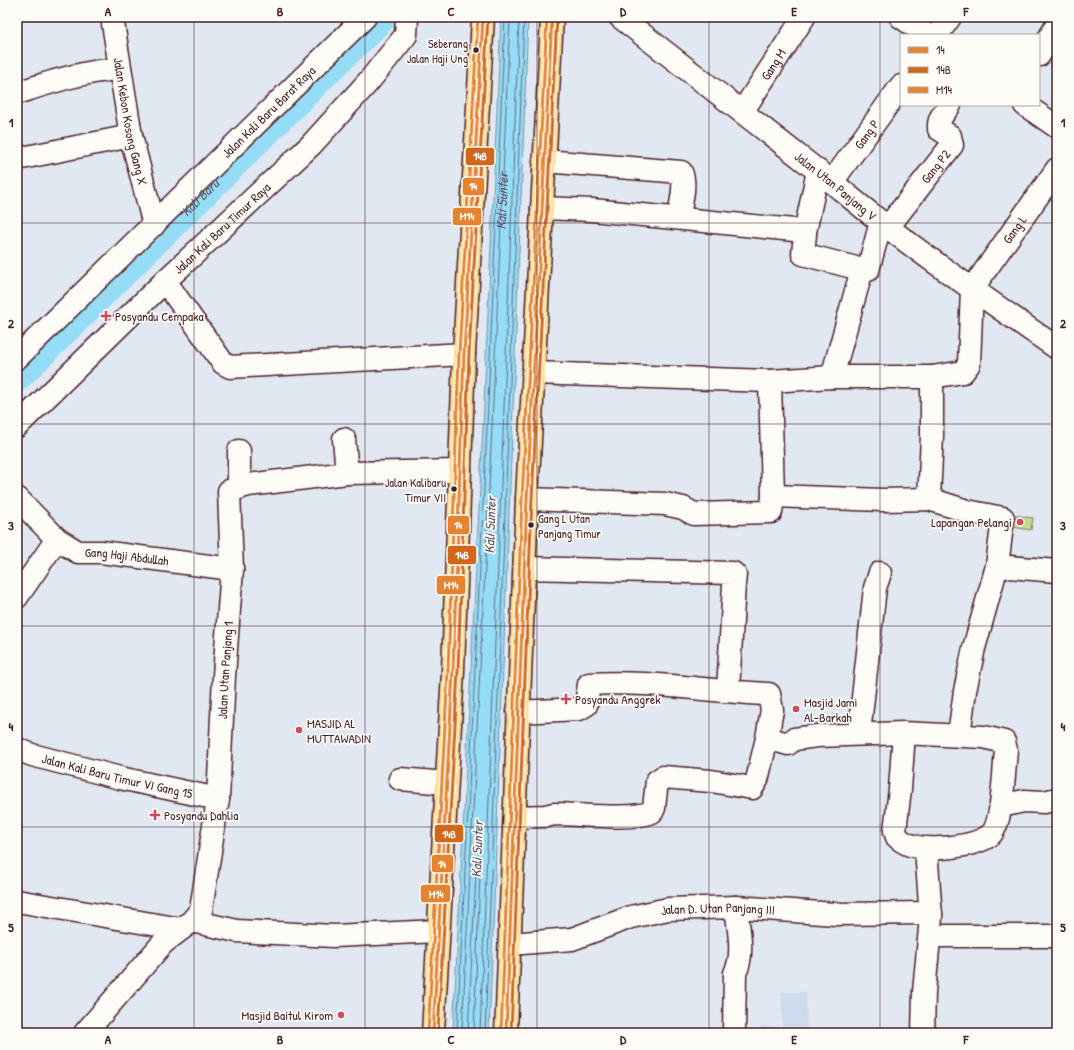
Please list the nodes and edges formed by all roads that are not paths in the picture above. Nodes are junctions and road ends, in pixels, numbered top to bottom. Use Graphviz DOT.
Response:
graph roads {
  1 [pos="112,17"];
  2 [pos="365,17"];
  3 [pos="407,17"];
  4 [pos="483,17"];
  5 [pos="552,17"];
  6 [pos="620,17"];
  7 [pos="804,17"];
  8 [pos="901,17"];
  9 [pos="950,17"];
  10 [pos="1057,25"];
  11 [pos="926,34"];
  12 [pos="939,34"];
  13 [pos="1040,53"];
  14 [pos="120,69"];
  15 [pos="900,87"];
  16 [pos="17,93"];
  17 [pos="949,106"];
  18 [pos="1026,106"];
  19 [pos="742,112"];
  20 [pos="1057,127"];
  21 [pos="132,136"];
  22 [pos="17,159"];
  23 [pos="544,161"];
  24 [pos="1057,169"];
  25 [pos="825,177"];
  26 [pos="542,208"];
  27 [pos="678,218"];
  28 [pos="154,225"];
  29 [pos="884,225"];
  30 [pos="805,232"];
  31 [pos="861,273"];
  32 [pos="166,281"];
  33 [pos="972,288"];
  34 [pos="1057,348"];
  35 [pos="464,354"];
  36 [pos="17,358"];
  37 [pos="533,373"];
  38 [pos="832,377"];
  39 [pos="932,377"];
  40 [pos="770,381"];
  41 [pos="17,426"];
  42 [pos="344,439"];
  43 [pos="239,451"];
  44 [pos="460,471"];
  45 [pos="347,473"];
  46 [pos="239,488"];
  47 [pos="773,496"];
  48 [pos="17,498"];
  49 [pos="527,499"];
  50 [pos="929,499"];
  51 [pos="57,539"];
  52 [pos="997,566"];
  53 [pos="525,568"];
  54 [pos="232,569"];
  55 [pos="1057,571"];
  56 [pos="880,573"];
  57 [pos="17,597"];
  58 [pos="728,691"];
  59 [pos="518,712"];
  60 [pos="904,733"];
  61 [pos="859,734"];
  62 [pos="960,735"];
  63 [pos="766,738"];
  64 [pos="17,749"];
  65 [pos="400,778"];
  66 [pos="446,783"];
  67 [pos="218,799"];
  68 [pos="1057,799"];
  69 [pos="1001,806"];
  70 [pos="515,817"];
  71 [pos="926,849"];
  72 [pos="17,901"];
  73 [pos="736,907"];
  74 [pos="931,913"];
  75 [pos="186,925"];
  76 [pos="438,931"];
  77 [pos="931,936"];
  78 [pos="1057,936"];
  79 [pos="510,944"];
  80 [pos="85,1033"];
  81 [pos="433,1033"];
  82 [pos="506,1033"];
  83 [pos="734,1033"];
  84 [pos="923,1033"];
  1 -- 14 [label="street, Jalan Kebon Kosong Gang X"];
  2 -- 28 [label="street, Jalan Kali Baru Barat Raya"];
  3 -- 32 [label="street, Jalan Kali Baru Timur Raya"];
  4 -- 35 [label="main road"];
  5 -- 23 [label="main road"];
  6 -- 19 [label="street, Jalan Utan Panjang V"];
  7 -- 19 [label="street, Gang M"];
  8 -- 11 [label="street"];
  9 -- 12 [label="street"];
  10 -- 13 [label="street"];
  14 -- 16 [label="street"];
  14 -- 21 [label="street, Jalan Kebon Kosong Gang X"];
  15 -- 25 [label="street, Gang P"];
  17 -- 29 [label="street, Gang P2"];
  18 -- 20 [label="street"];
  19 -- 25 [label="street, Jalan Utan Panjang V"];
  21 -- 22 [label="street"];
  21 -- 28 [label="street, Jalan Kebon Kosong Gang X"];
  23 -- 26 [label="main road"];
  23 -- 27 [label="street"];
  24 -- 33 [label="street, Gang L"];
  25 -- 29 [label="street, Jalan Utan Panjang V"];
  25 -- 30 [label="street"];
  26 -- 27 [label="street"];
  26 -- 37 [label="main road"];
  27 -- 30 [label="street"];
  28 -- 36 [label="street, Jalan Kali Baru Barat Raya"];
  29 -- 31 [label="street"];
  29 -- 33 [label="street, Jalan Utan Panjang V"];
  30 -- 31 [label="street"];
  31 -- 38 [label="street"];
  32 -- 35 [label="street"];
  32 -- 41 [label="street, Jalan Kali Baru Timur Raya"];
  33 -- 34 [label="street, Jalan Utan Panjang V"];
  33 -- 39 [label="street"];
  35 -- 44 [label="main road"];
  37 -- 40 [label="street"];
  37 -- 49 [label="main road"];
  38 -- 39 [label="street"];
  38 -- 40 [label="street"];
  39 -- 50 [label="street"];
  40 -- 47 [label="street"];
  42 -- 45 [label="street"];
  43 -- 46 [label="street"];
  44 -- 45 [label="street"];
  44 -- 66 [label="main road"];
  45 -- 46 [label="street"];
  46 -- 54 [label="street, Jalan Utan Panjang 1"];
  47 -- 49 [label="street"];
  47 -- 50 [label="street"];
  48 -- 51 [label="street, Gang Haji Abdullah"];
  49 -- 53 [label="main road"];
  50 -- 52 [label="street"];
  51 -- 54 [label="street, Gang Haji Abdullah"];
  51 -- 57 [label="street"];
  52 -- 55 [label="street"];
  52 -- 62 [label="street"];
  53 -- 58 [label="street"];
  53 -- 59 [label="main road"];
  54 -- 67 [label="street, Jalan Utan Panjang 1"];
  56 -- 61 [label="street"];
  58 -- 59 [label="street"];
  58 -- 63 [label="street"];
  59 -- 70 [label="main road"];
  60 -- 61 [label="street"];
  60 -- 62 [label="street"];
  60 -- 71 [label="street"];
  61 -- 63 [label="street"];
  62 -- 69 [label="street"];
  63 -- 70 [label="street"];
  64 -- 67 [label="street, Jalan Kali Baru Timur VI Gang 15"];
  65 -- 66 [label="street"];
  66 -- 76 [label="main road"];
  67 -- 75 [label="street, Jalan Utan Panjang 1"];
  68 -- 69 [label="street"];
  69 -- 71 [label="street"];
  70 -- 79 [label="main road"];
  71 -- 74 [label="street"];
  72 -- 75 [label="street"];
  73 -- 74 [label="street, Jalan D. Utan Panjang III"];
  73 -- 79 [label="street, Jalan D. Utan Panjang III"];
  73 -- 83 [label="street"];
  74 -- 77 [label="street"];
  75 -- 76 [label="street"];
  75 -- 80 [label="street, Jalan Utan Panjang 1"];
  76 -- 81 [label="main road"];
  77 -- 78 [label="street"];
  77 -- 84 [label="street"];
  79 -- 82 [label="main road"];
}
